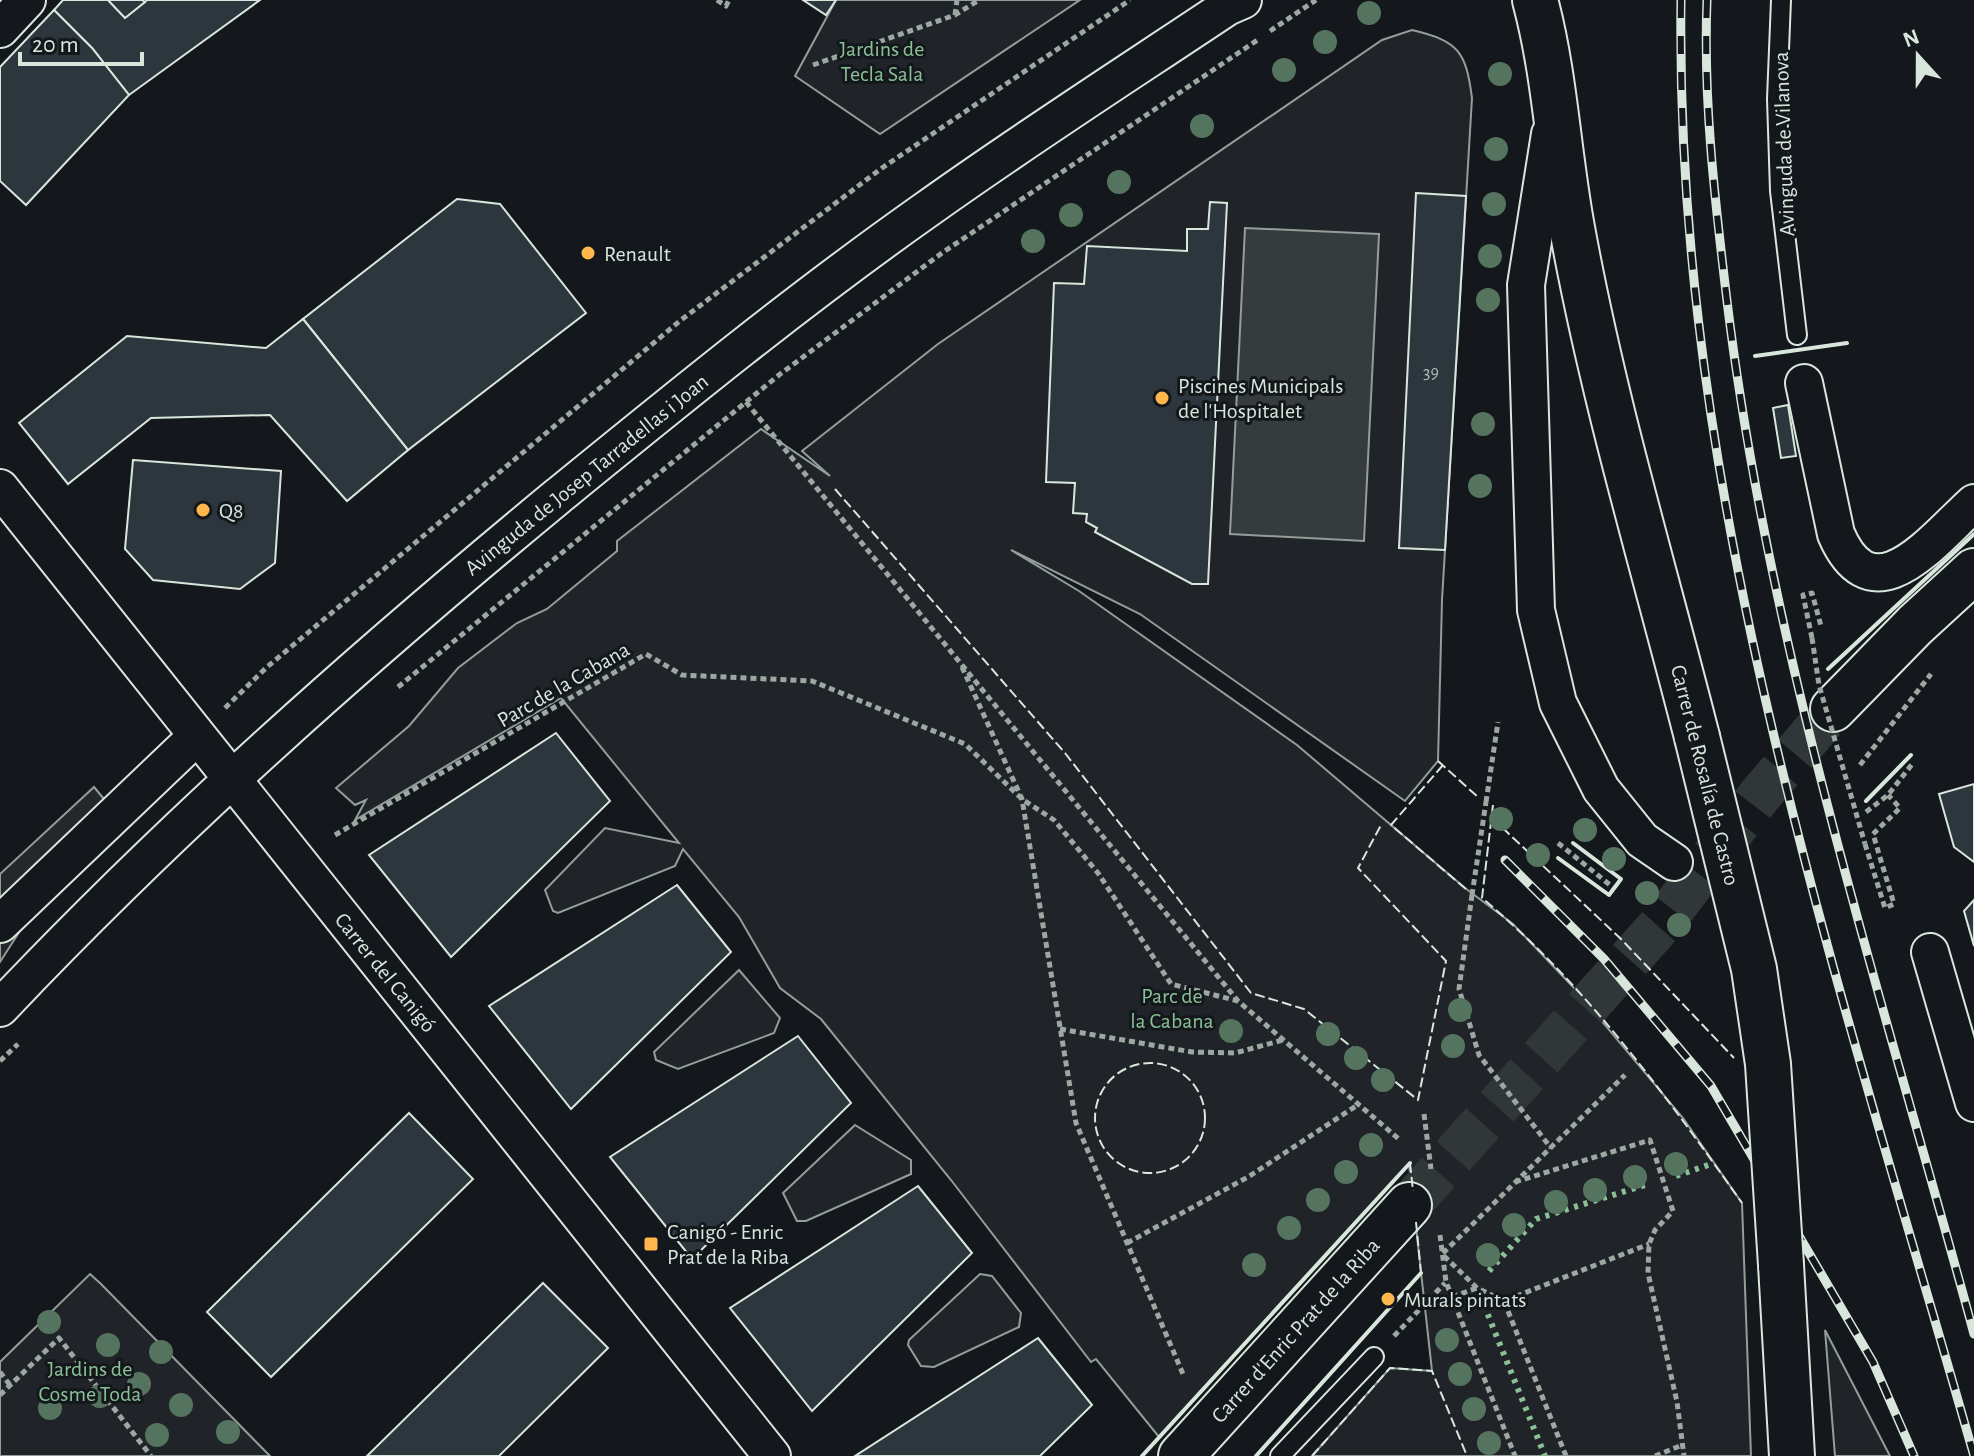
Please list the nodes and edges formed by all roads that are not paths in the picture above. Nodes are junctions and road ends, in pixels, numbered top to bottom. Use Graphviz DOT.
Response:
graph roads {
  1 [pos="27,0"];
  2 [pos="1781,0"];
  3 [pos="1234,2"];
  4 [pos="1542,11"];
  5 [pos="0,29"];
  6 [pos="1554,105"];
  7 [pos="1797,335"];
  8 [pos="1804,383"];
  9 [pos="0,488"];
  10 [pos="1974,503"];
  11 [pos="1974,571"];
  12 [pos="1833,709"];
  13 [pos="196,737"];
  14 [pos="231,782"];
  15 [pos="1674,862"];
  16 [pos="0,924"];
  17 [pos="1930,952"];
  18 [pos="0,1008"];
  19 [pos="1974,1103"];
  20 [pos="1427,1201"];
  21 [pos="1374,1357"];
  22 [pos="772,1456"];
  23 [pos="1181,1456"];
  24 [pos="1280,1456"];
  25 [pos="1792,1456"];
  1 -- 5 [label="street"];
  2 -- 7 [label="lane, Avinguda de Vilanova"];
  3 -- 14 [label="street, Avinguda de Josep Tarradellas i Joan"];
  4 -- 6 [label="street, Carrer de Rosalía de Castro"];
  6 -- 15 [label="street, Carrer de Rosalía de Castro"];
  6 -- 25 [label="street, Carrer de Rosalía de Castro, bridge"];
  8 -- 10 [label="street"];
  9 -- 13 [label="street, Carrer del Canigó"];
  11 -- 12 [label="street"];
  13 -- 14 [label="street, Carrer del Canigó"];
  13 -- 16 [label="street"];
  14 -- 18 [label="street, Avinguda de Josep Tarradellas i Joan"];
  14 -- 22 [label="street, Carrer del Canigó"];
  17 -- 19 [label="street"];
  20 -- 23 [label="street, Carrer d'Enric Prat de la Riba"];
  21 -- 24 [label="lane"];
}
